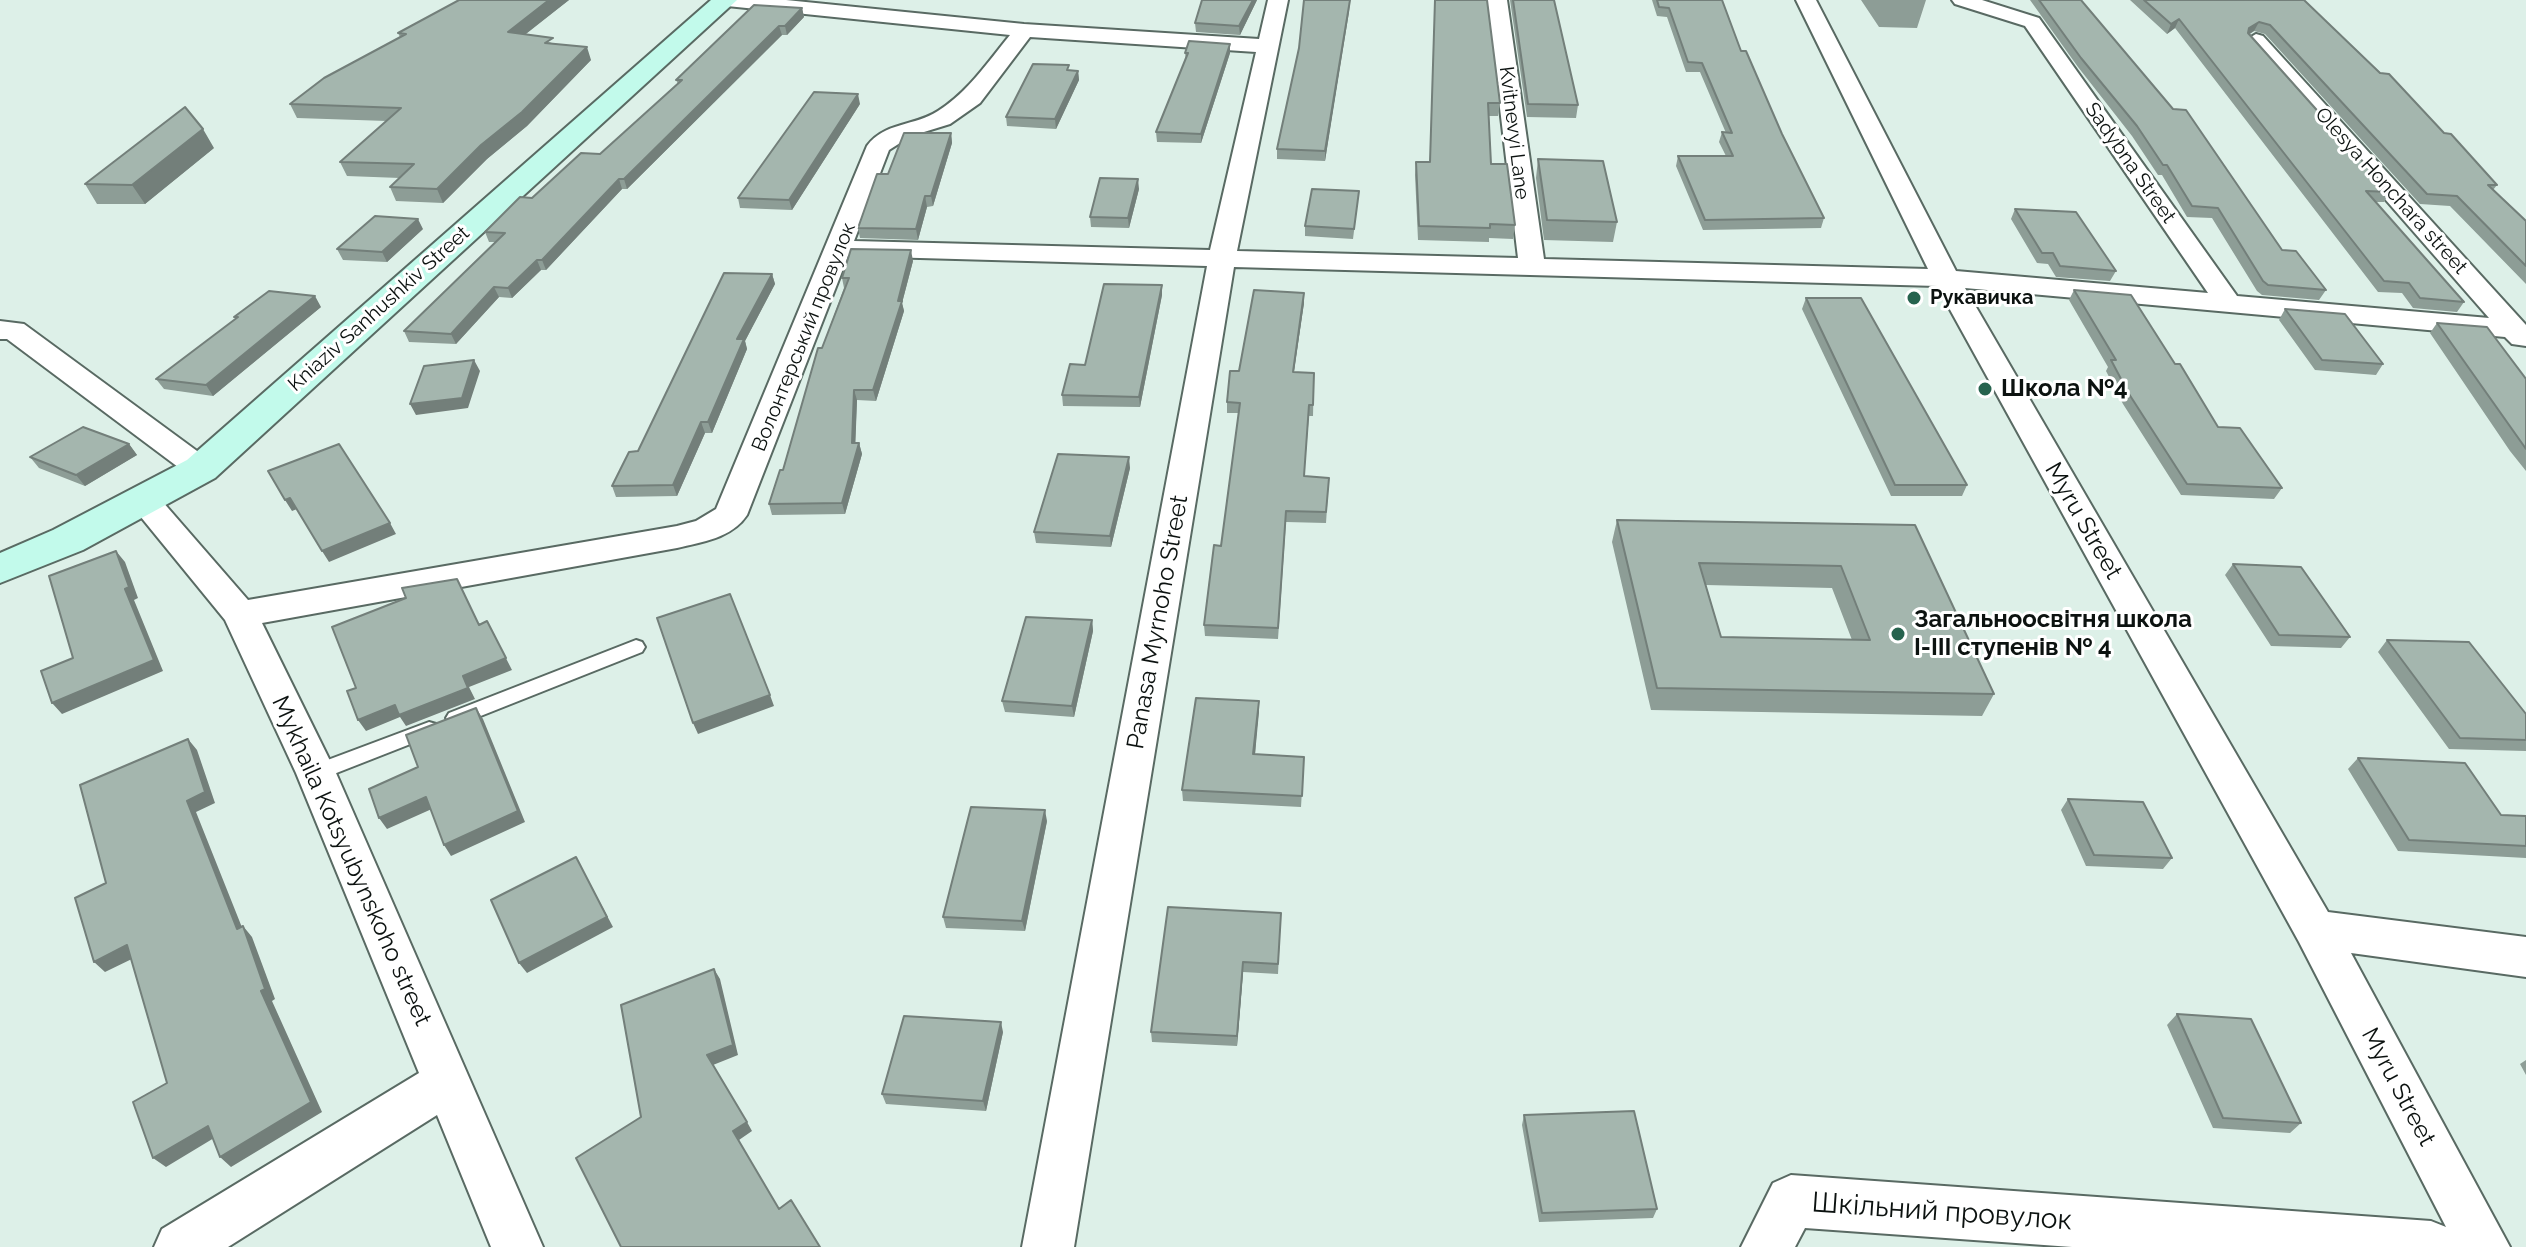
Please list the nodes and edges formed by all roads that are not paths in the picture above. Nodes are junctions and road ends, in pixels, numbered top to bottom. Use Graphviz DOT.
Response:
graph roads {
  1 [pos="726,0"];
  2 [pos="1278,0"];
  3 [pos="1497,0"];
  4 [pos="1806,0"];
  5 [pos="1962,0"];
  6 [pos="1024,30"];
  7 [pos="2256,40"];
  8 [pos="1268,46"];
  9 [pos="839,248"];
  10 [pos="1222,257"];
  11 [pos="1532,266"];
  12 [pos="1946,278"];
  13 [pos="2229,304"];
  14 [pos="0,330"];
  15 [pos="2520,336"];
  16 [pos="201,469"];
  17 [pos="143,500"];
  18 [pos="0,569"];
  19 [pos="240,614"];
  20 [pos="636,647"];
  21 [pos="316,773"];
  22 [pos="2315,929"];
  23 [pos="2526,957"];
  24 [pos="447,1082"];
  25 [pos="180,1247"];
  26 [pos="517,1247"];
  27 [pos="1048,1247"];
  28 [pos="1767,1247"];
  29 [pos="2431,1247"];
  30 [pos="2484,1247"];
  1 -- 6 [label="street"];
  1 -- 16 [label="main road, Kniaziv Sanhushkiv Street"];
  2 -- 8 [label="street, Panasa Myrnoho Street"];
  3 -- 11 [label="street, Kvitnevyi Lane"];
  4 -- 12 [label="street, Myru Street"];
  5 -- 13 [label="street, Sadybna Street"];
  6 -- 8 [label="street"];
  6 -- 9 [label="street, Волонтерський провулок"];
  7 -- 15 [label="street, Olesya Honchara street"];
  8 -- 10 [label="street, Panasa Myrnoho Street"];
  9 -- 10 [label="street"];
  9 -- 19 [label="street, Волонтерський провулок"];
  10 -- 11 [label="street"];
  10 -- 27 [label="street, Panasa Myrnoho Street"];
  11 -- 12 [label="street"];
  12 -- 13 [label="street"];
  12 -- 22 [label="street, Myru Street"];
  13 -- 15 [label="street"];
  14 -- 16 [label="street"];
  16 -- 17 [label="main road, Kniaziv Sanhushkiv Street"];
  17 -- 18 [label="main road, Kniaziv Sanhushkiv Street"];
  17 -- 19 [label="street, Mykhaila Kotsyubynskoho street"];
  19 -- 21 [label="street, Mykhaila Kotsyubynskoho street"];
  20 -- 21 [label="lane"];
  21 -- 24 [label="street, Mykhaila Kotsyubynskoho street"];
  22 -- 23 [label="street"];
  22 -- 30 [label="street, Myru Street"];
  24 -- 25 [label="street"];
  24 -- 26 [label="street, Mykhaila Kotsyubynskoho street"];
  28 -- 29 [label="street, Шкільний провулок"];
}
